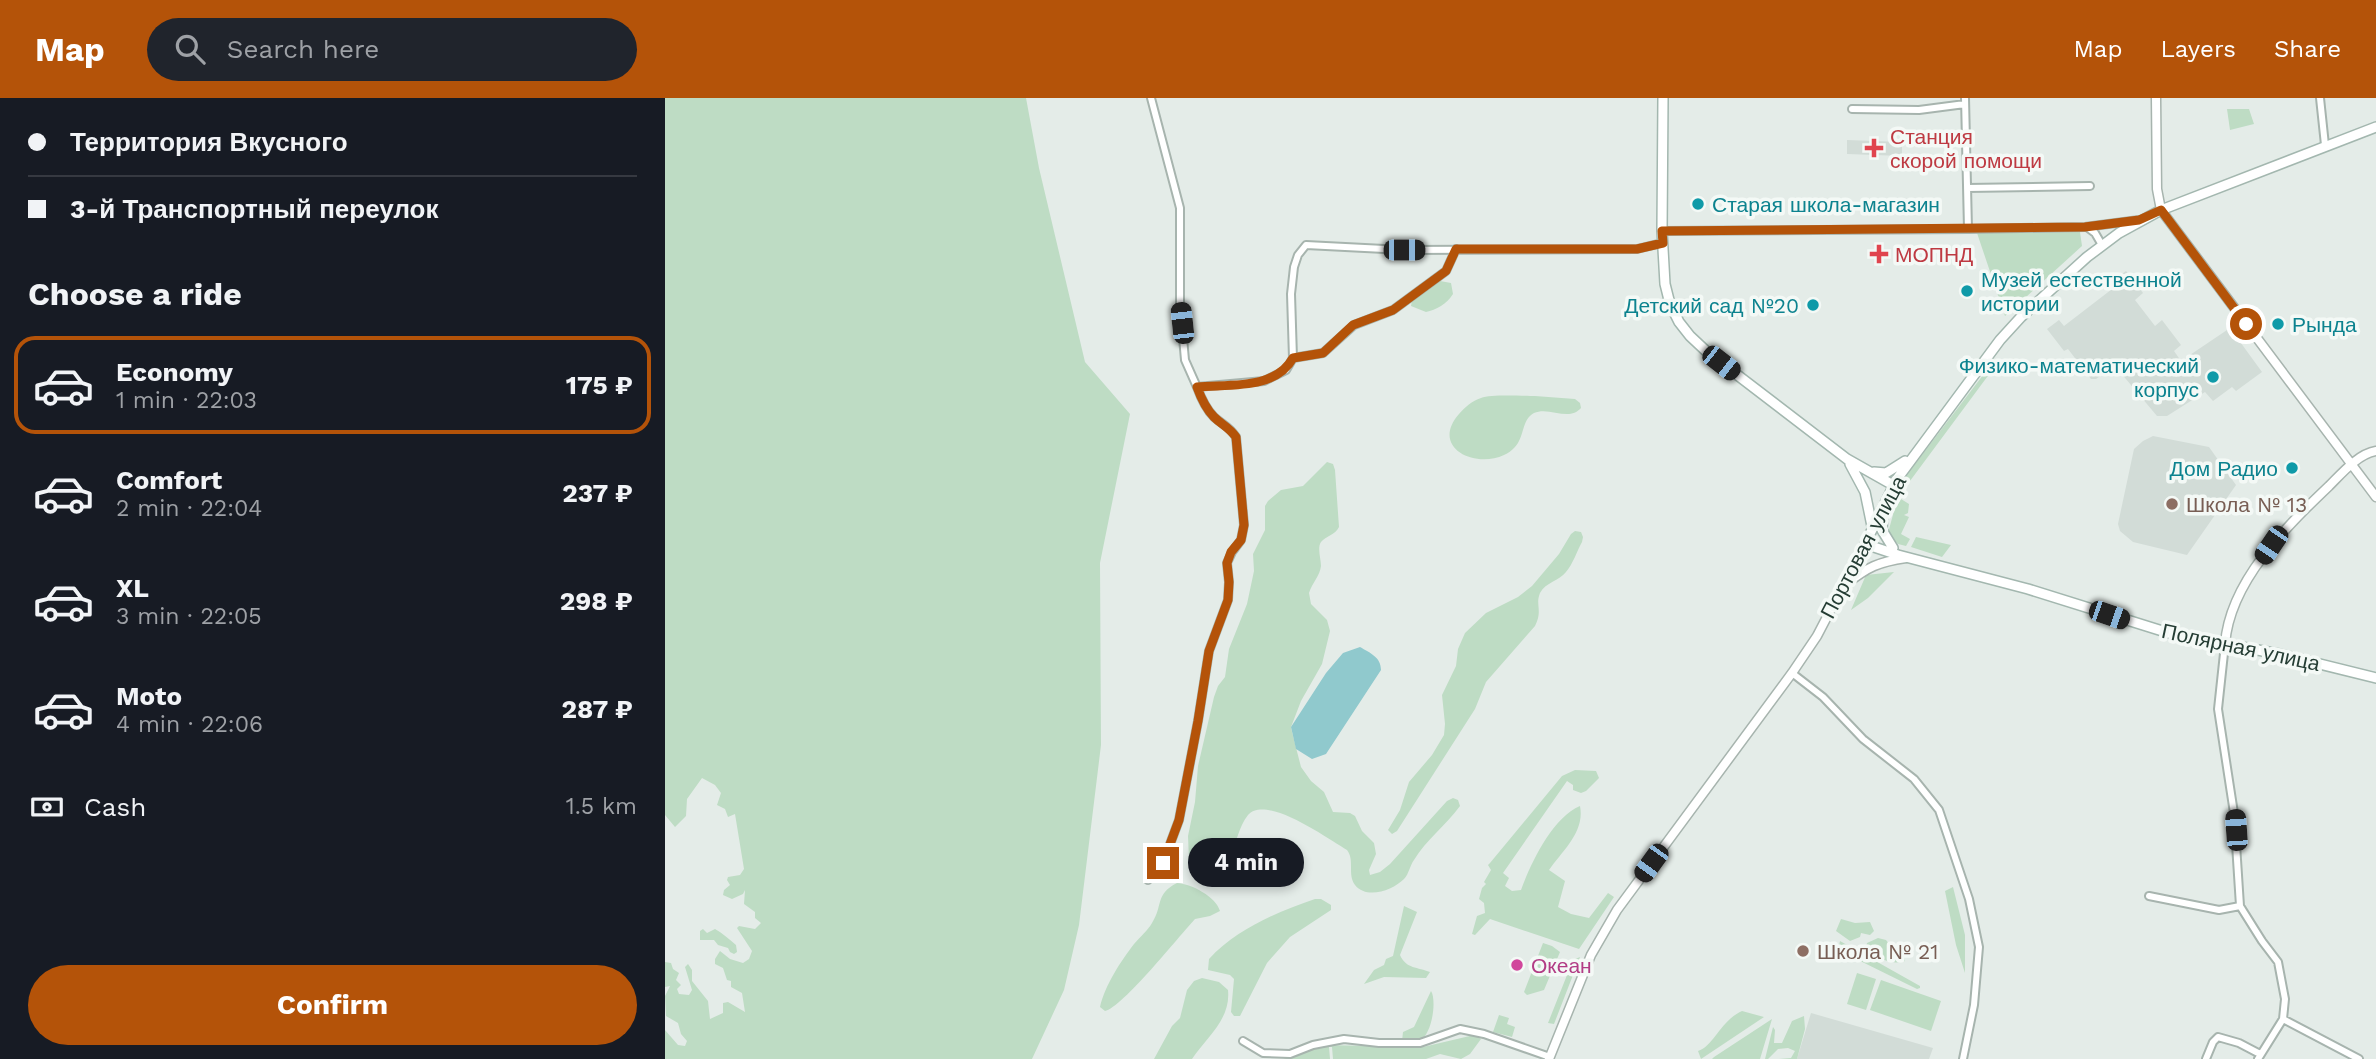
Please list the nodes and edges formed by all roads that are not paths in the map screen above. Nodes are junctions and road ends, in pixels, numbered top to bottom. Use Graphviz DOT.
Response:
graph roads {
  1 [pos="1151,98"];
  2 [pos="1664,98"];
  3 [pos="2156,98"];
  4 [pos="2321,98"];
  5 [pos="1965,101"];
  6 [pos="1852,109"];
  7 [pos="2376,127"];
  8 [pos="2325,145"];
  9 [pos="2090,186"];
  10 [pos="1967,188"];
  11 [pos="2161,210"];
  12 [pos="2139,220"];
  13 [pos="2085,227"];
  14 [pos="1968,229"];
  15 [pos="1662,231"];
  16 [pos="1663,243"];
  17 [pos="2102,244"];
  18 [pos="1456,249"];
  19 [pos="1293,358"];
  20 [pos="1197,387"];
  21 [pos="1917,451"];
  22 [pos="2376,451"];
  23 [pos="1847,459"];
  24 [pos="2352,465"];
  25 [pos="1865,470"];
  26 [pos="1893,485"];
  27 [pos="2376,497"];
  28 [pos="1884,503"];
  29 [pos="1873,527"];
  30 [pos="1865,544"];
  31 [pos="1893,548"];
  32 [pos="1907,558"];
  33 [pos="1843,586"];
  34 [pos="2225,644"];
  35 [pos="1792,673"];
  36 [pos="2376,678"];
  37 [pos="1148,880"];
  38 [pos="2149,896"];
  39 [pos="2240,906"];
  40 [pos="2283,1019"];
  41 [pos="1243,1041"];
  42 [pos="2259,1057"];
  43 [pos="1550,1058"];
  44 [pos="1963,1059"];
  45 [pos="2206,1059"];
  46 [pos="2358,1059"];
  1 -- 20 [label="street"];
  2 -- 15 [label="main road"];
  3 -- 11 [label="street"];
  4 -- 8 [label="street"];
  5 -- 6 [label="street"];
  5 -- 10 [label="street"];
  7 -- 8 [label="main road, Портовая улица"];
  8 -- 11 [label="main road, Портовая улица"];
  9 -- 10 [label="street"];
  10 -- 14 [label="street"];
  11 -- 12 [label="main road, Портовая улица"];
  11 -- 24 [label="street"];
  12 -- 13 [label="street"];
  12 -- 17 [label="main road, Портовая улица"];
  13 -- 14 [label="street"];
  13 -- 17 [label="street"];
  14 -- 15 [label="street"];
  15 -- 16 [label="main road"];
  16 -- 18 [label="street"];
  16 -- 23 [label="main road"];
  17 -- 21 [label="main road, Портовая улица"];
  18 -- 19 [label="street"];
  18 -- 19 [label="street"];
  19 -- 20 [label="street"];
  20 -- 37 [label="street"];
  21 -- 25 [label="main road"];
  21 -- 26 [label="main road, Портовая улица"];
  22 -- 24 [label="street"];
  23 -- 25 [label="main road"];
  23 -- 29 [label="main road"];
  24 -- 27 [label="street"];
  24 -- 34 [label="street"];
  25 -- 26 [label="main road"];
  26 -- 28 [label="main road, Портовая улица"];
  28 -- 29 [label="main road, Портовая улица"];
  28 -- 31 [label="main road"];
  29 -- 30 [label="main road, Портовая улица"];
  29 -- 31 [label="main road"];
  30 -- 32 [label="main road, Полярная улица"];
  30 -- 33 [label="street, Портовая улица"];
  31 -- 32 [label="main road"];
  32 -- 33 [label="street"];
  32 -- 34 [label="main road, Полярная улица"];
  33 -- 35 [label="street, Портовая улица"];
  34 -- 36 [label="main road, Полярная улица"];
  34 -- 39 [label="street"];
  35 -- 43 [label="street, Портовая улица"];
  35 -- 44 [label="street"];
  38 -- 39 [label="street"];
  39 -- 40 [label="street"];
  40 -- 42 [label="street"];
  40 -- 46 [label="street"];
  41 -- 43 [label="street"];
  42 -- 45 [label="street"];
}
